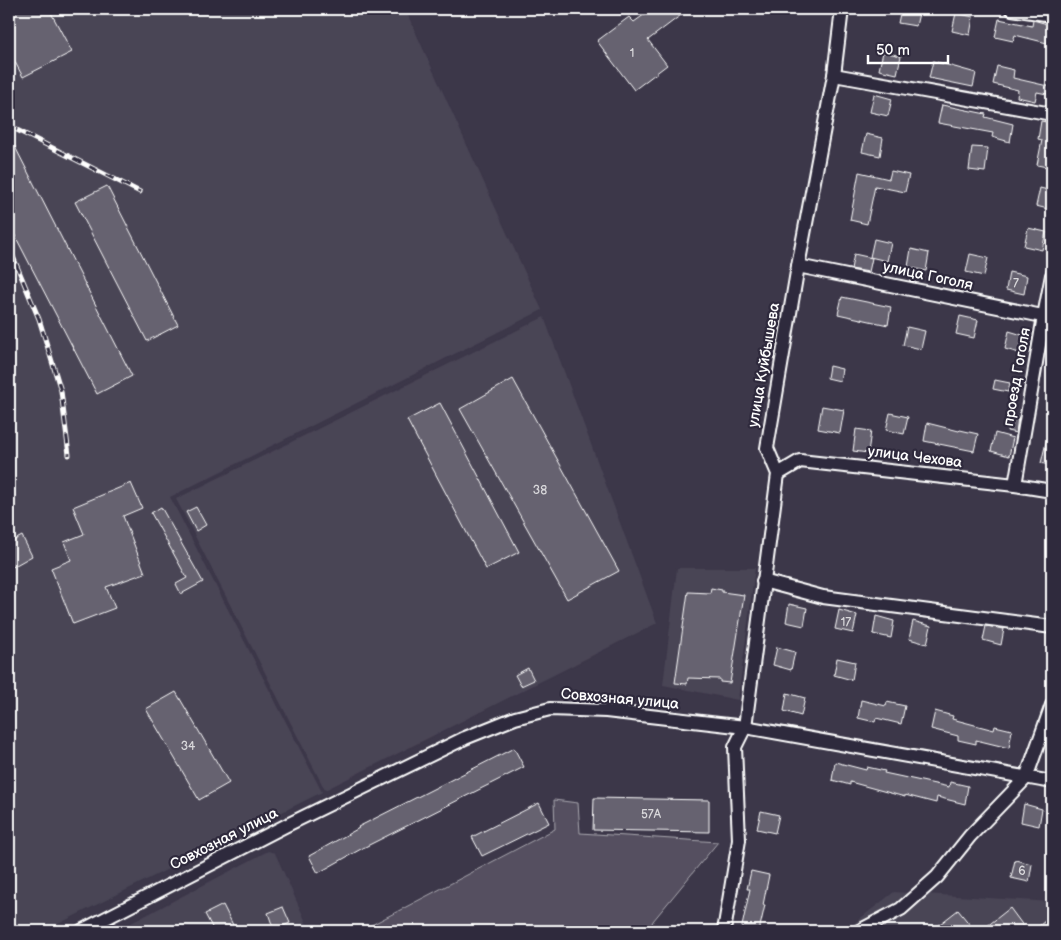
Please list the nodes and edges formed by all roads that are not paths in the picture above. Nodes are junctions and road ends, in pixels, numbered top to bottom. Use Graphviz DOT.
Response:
graph roads {
  1 [pos="843,9"];
  2 [pos="1012,9"];
  3 [pos="1052,15"];
  4 [pos="834,75"];
  5 [pos="1052,114"];
  6 [pos="798,266"];
  7 [pos="1052,275"];
  8 [pos="1048,317"];
  9 [pos="778,474"];
  10 [pos="1015,485"];
  11 [pos="1052,491"];
  12 [pos="763,581"];
  13 [pos="1052,627"];
  14 [pos="1052,705"];
  15 [pos="745,727"];
  16 [pos="1026,778"];
  17 [pos="1052,782"];
  18 [pos="81,931"];
  19 [pos="724,931"];
  20 [pos="860,931"];
  1 -- 4 [label="street, улица Куйбышева"];
  2 -- 3 [label="street"];
  4 -- 5 [label="street"];
  4 -- 6 [label="street, улица Куйбышева"];
  6 -- 8 [label="street, улица Гоголя"];
  6 -- 9 [label="street, улица Куйбышева"];
  7 -- 8 [label="street, проезд Гоголя"];
  8 -- 10 [label="street, проезд Гоголя"];
  9 -- 10 [label="street, улица Чехова"];
  9 -- 12 [label="street"];
  10 -- 11 [label="street, улица Чехова"];
  12 -- 13 [label="street"];
  12 -- 15 [label="street"];
  14 -- 16 [label="street"];
  15 -- 16 [label="street, Совхозная улица"];
  15 -- 18 [label="street, Совхозная улица"];
  15 -- 19 [label="street"];
  16 -- 17 [label="street, Совхозная улица"];
  16 -- 20 [label="street"];
}
